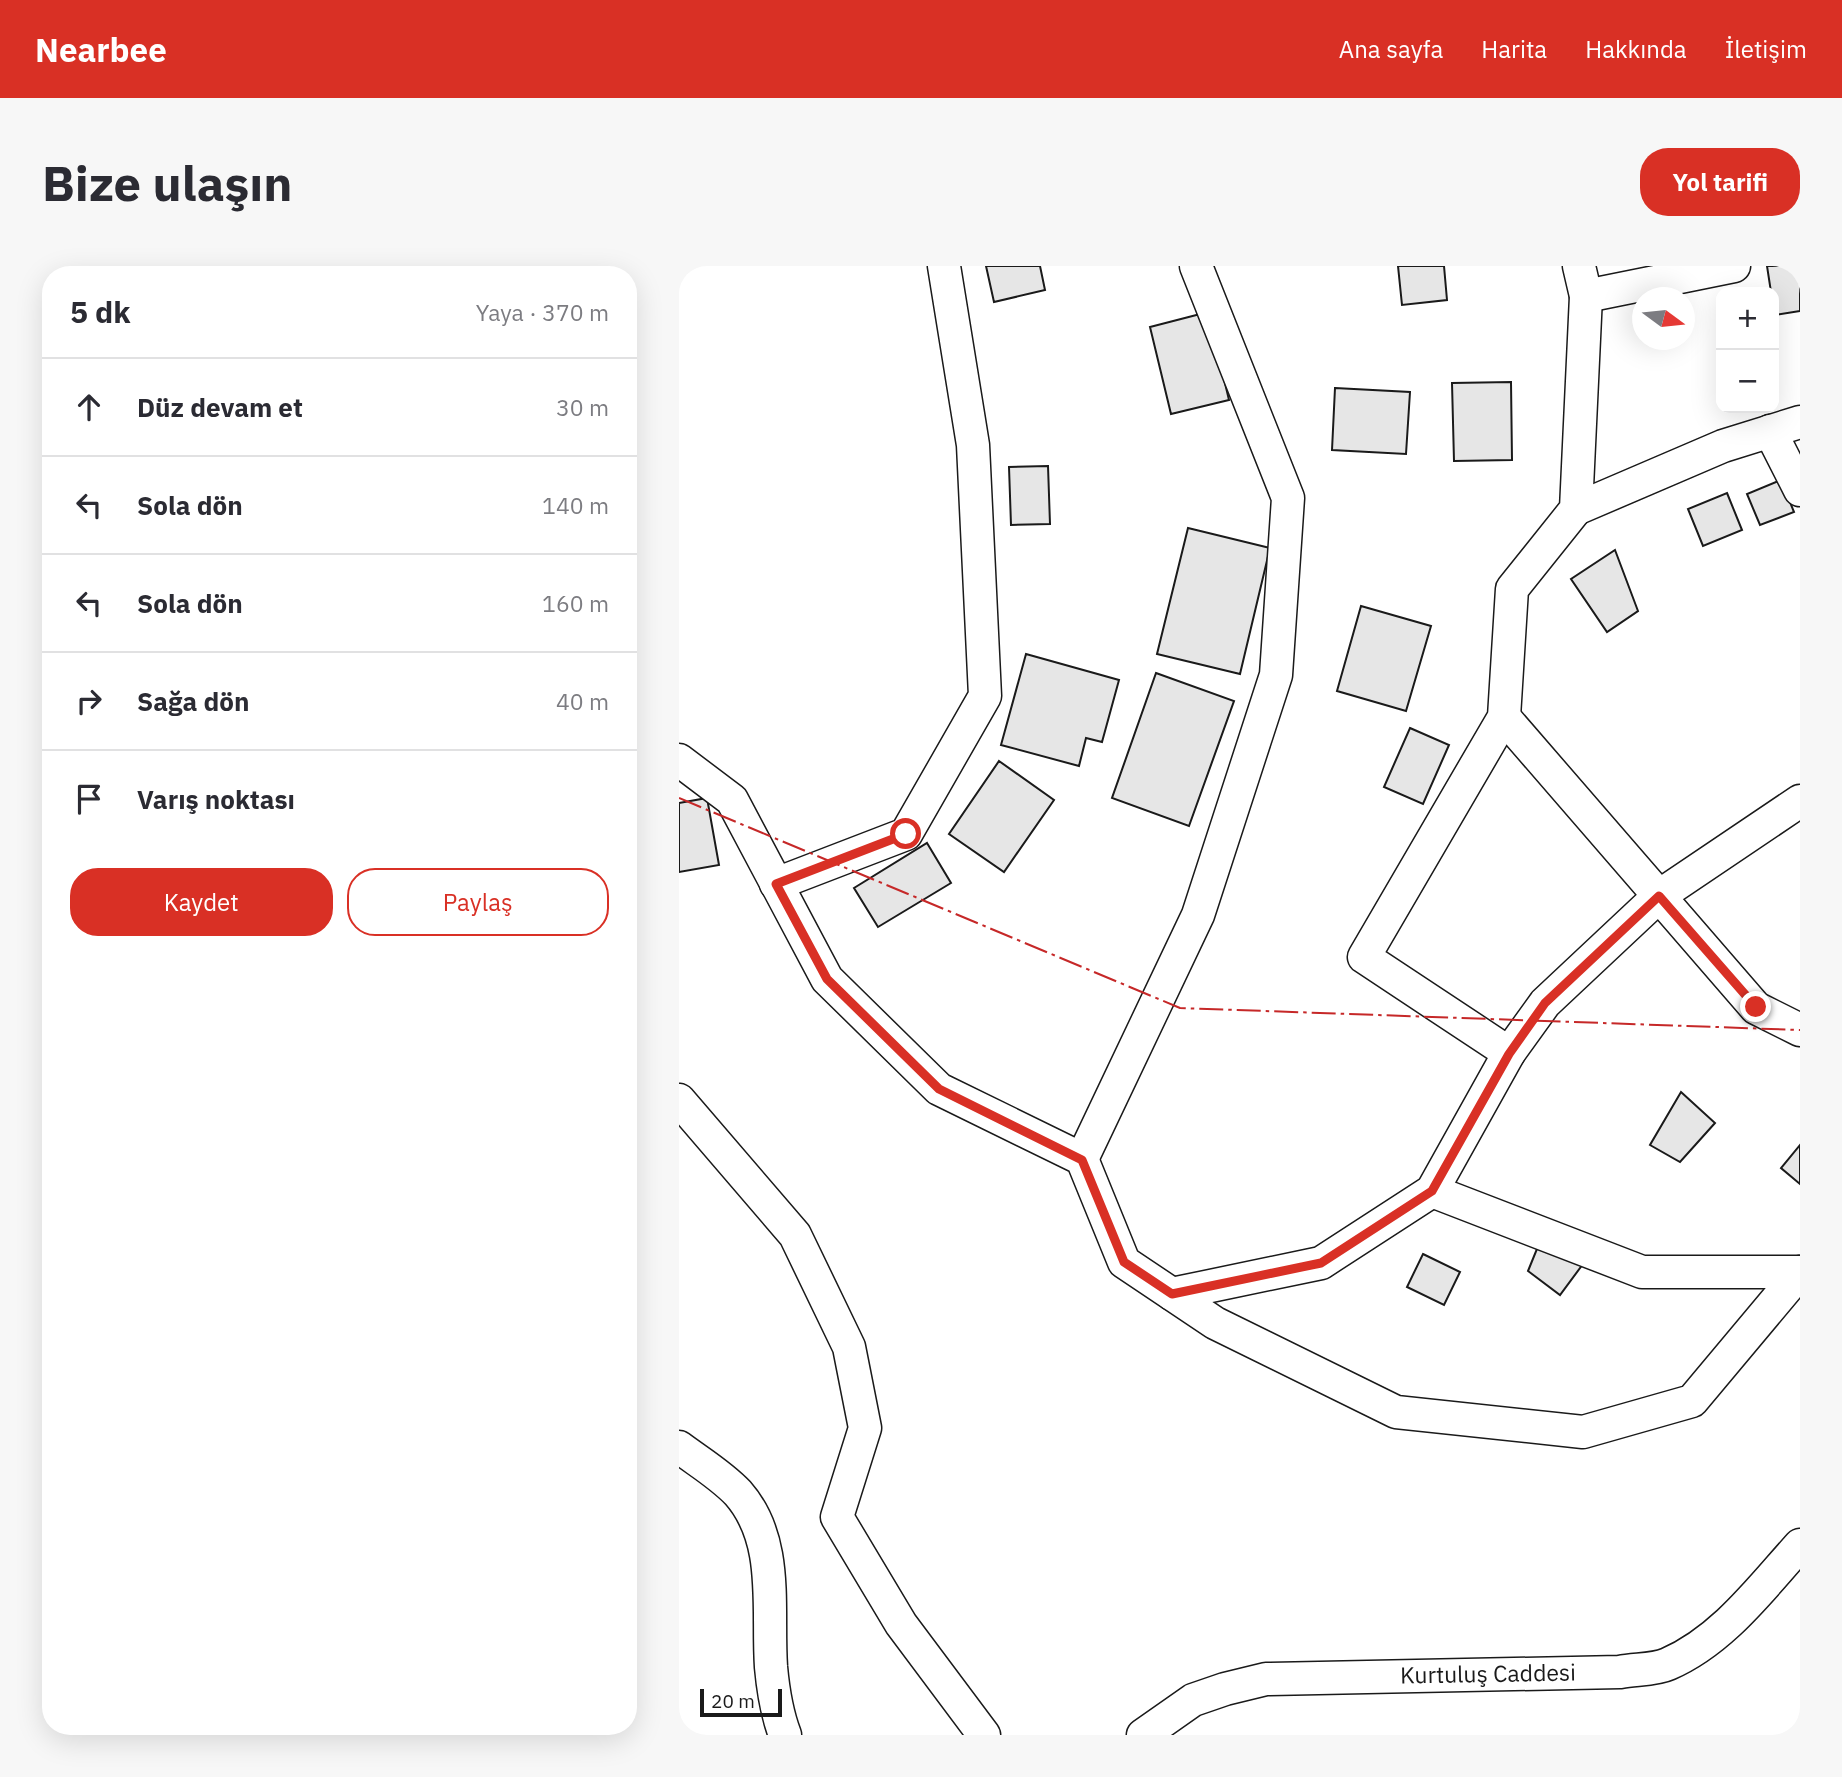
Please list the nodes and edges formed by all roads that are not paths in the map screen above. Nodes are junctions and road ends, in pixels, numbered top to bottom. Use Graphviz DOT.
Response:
graph roads {
  1 [pos="944,266"];
  2 [pos="1196,266"];
  3 [pos="1734,266"];
  4 [pos="1582,281"];
  5 [pos="1800,422"];
  6 [pos="1770,432"];
  7 [pos="1800,490"];
  8 [pos="1576,509"];
  9 [pos="1504,717"];
  10 [pos="679,760"];
  11 [pos="1800,801"];
  12 [pos="776,884"];
  13 [pos="1659,896"];
  14 [pos="1800,1030"];
  15 [pos="1509,1054"];
  16 [pos="679,1100"];
  17 [pos="1082,1160"];
  18 [pos="1432,1191"];
  19 [pos="1800,1272"];
  20 [pos="1172,1294"];
  21 [pos="679,1447"];
  22 [pos="1800,1545"];
  23 [pos="785,1735"];
  24 [pos="984,1735"];
  25 [pos="1143,1735"];
  1 -- 12 [label="street"];
  2 -- 17 [label="street"];
  3 -- 4 [label="street"];
  4 -- 8 [label="street"];
  5 -- 6 [label="street"];
  6 -- 7 [label="street"];
  6 -- 8 [label="street"];
  8 -- 9 [label="street"];
  9 -- 13 [label="street"];
  9 -- 15 [label="street"];
  10 -- 12 [label="street"];
  11 -- 13 [label="street"];
  12 -- 17 [label="street"];
  13 -- 14 [label="street"];
  13 -- 15 [label="street"];
  15 -- 18 [label="street"];
  16 -- 24 [label="street"];
  17 -- 20 [label="street"];
  18 -- 19 [label="street"];
  18 -- 20 [label="street"];
  19 -- 20 [label="street"];
  21 -- 23 [label="street"];
  22 -- 25 [label="street, Kurtuluş Caddesi"];
}
